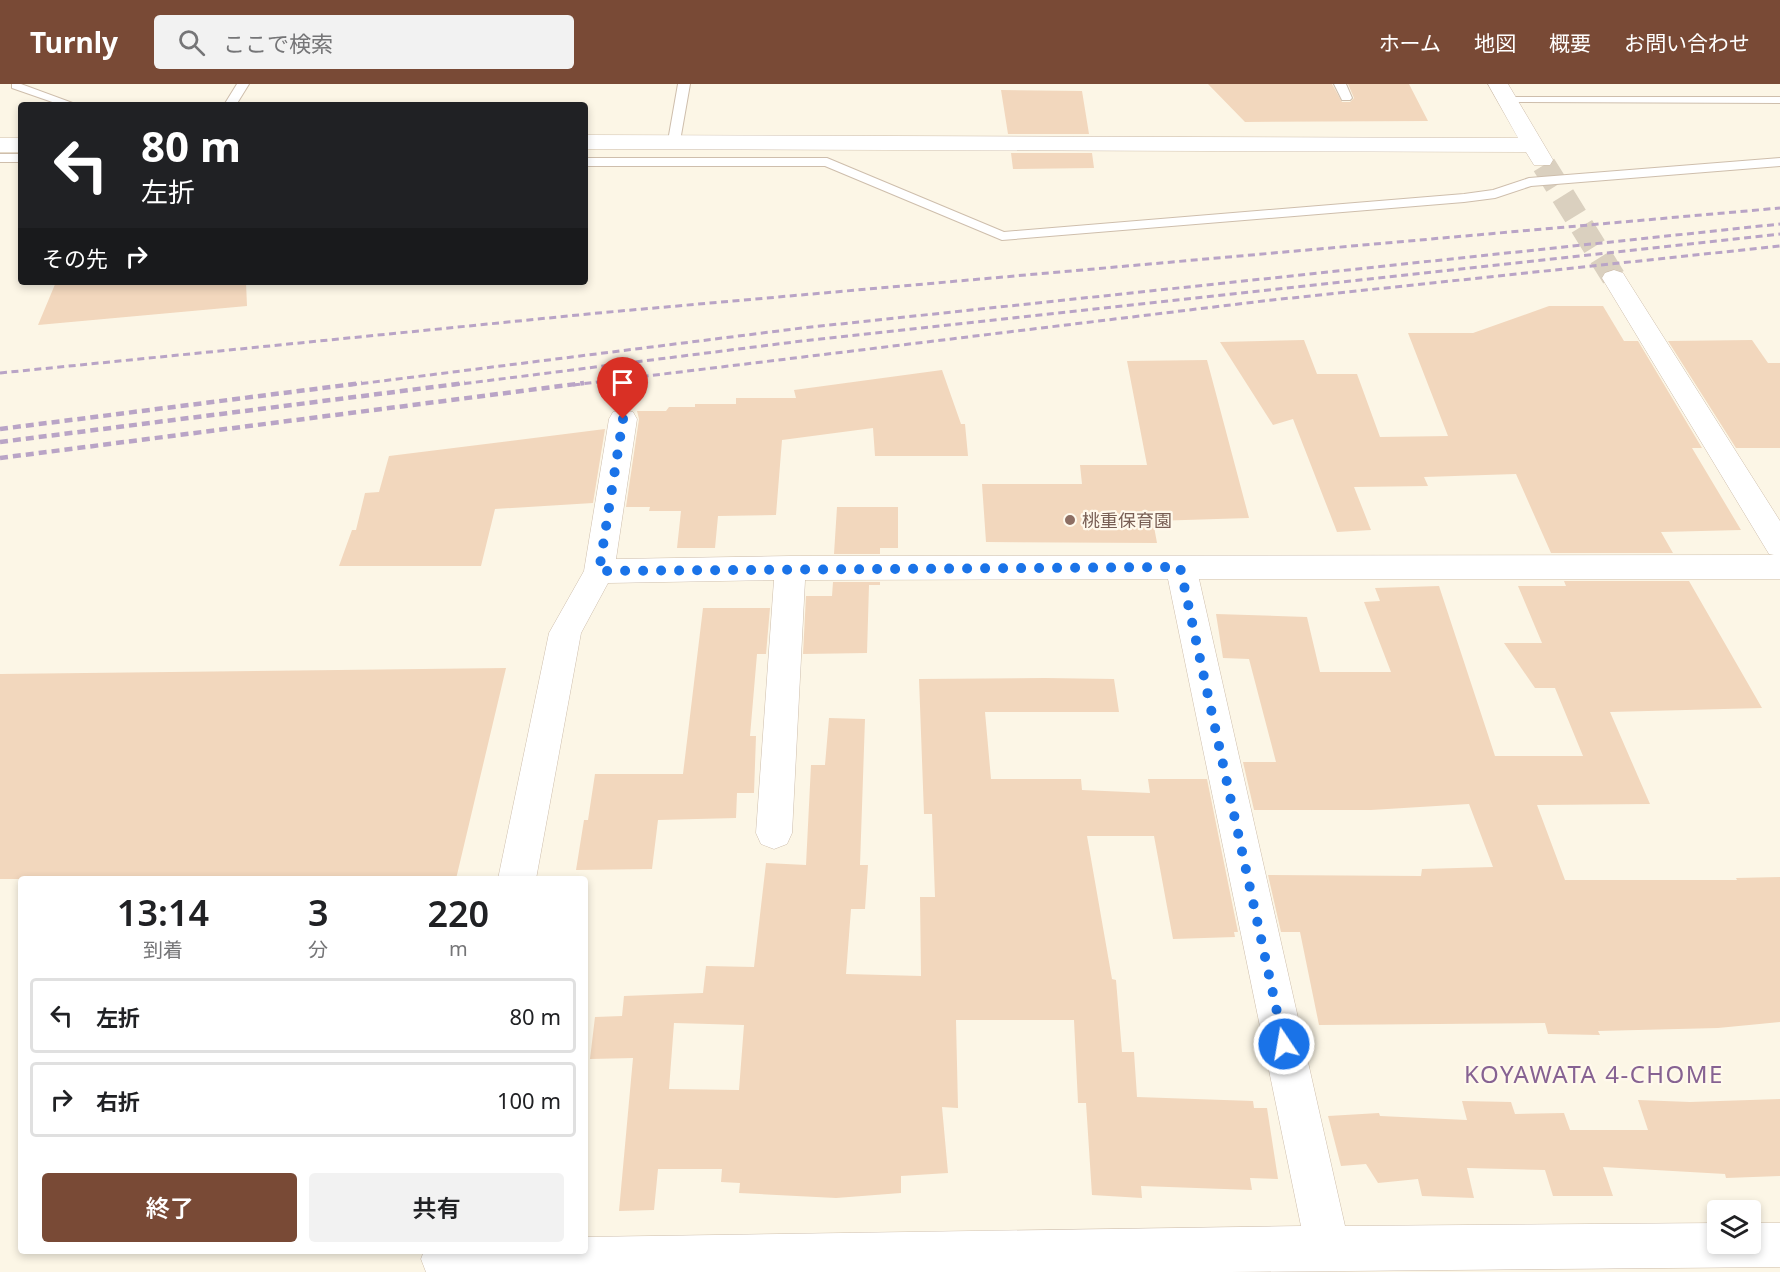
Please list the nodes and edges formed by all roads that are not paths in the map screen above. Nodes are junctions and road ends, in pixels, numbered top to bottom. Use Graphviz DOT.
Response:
graph roads {
  1 [pos="243,84"];
  2 [pos="684,84"];
  3 [pos="1340,84"];
  4 [pos="15,86"];
  5 [pos="1503,92"];
  6 [pos="1346,98"];
  7 [pos="1780,100"];
  8 [pos="63,102"];
  9 [pos="232,102"];
  10 [pos="674,141"];
  11 [pos="588,142"];
  12 [pos="0,145"];
  13 [pos="18,145"];
  14 [pos="1533,145"];
  15 [pos="0,158"];
  16 [pos="18,158"];
  17 [pos="588,162"];
  18 [pos="1780,162"];
  19 [pos="1544,165"];
  20 [pos="1614,278"];
  21 [pos="623,419"];
  22 [pos="1780,546"];
  23 [pos="1180,567"];
  24 [pos="1780,567"];
  25 [pos="790,568"];
  26 [pos="599,571"];
  27 [pos="774,833"];
  28 [pos="518,876"];
  29 [pos="1780,1245"];
  30 [pos="1331,1260"];
  31 [pos="443,1261"];
  1 -- 9 [label="lane"];
  2 -- 10 [label="lane"];
  3 -- 6 [label="lane"];
  4 -- 8 [label="lane"];
  5 -- 7 [label="lane"];
  5 -- 14 [label="street"];
  10 -- 11 [label="street"];
  10 -- 14 [label="street"];
  12 -- 13 [label="street"];
  14 -- 19 [label="street"];
  15 -- 16 [label="lane"];
  17 -- 18 [label="lane"];
  20 -- 22 [label="street"];
  21 -- 26 [label="street"];
  23 -- 24 [label="street"];
  23 -- 25 [label="street"];
  23 -- 30 [label="street"];
  25 -- 26 [label="street"];
  25 -- 27 [label="street"];
  26 -- 28 [label="street"];
  29 -- 30 [label="street"];
  30 -- 31 [label="street"];
}
